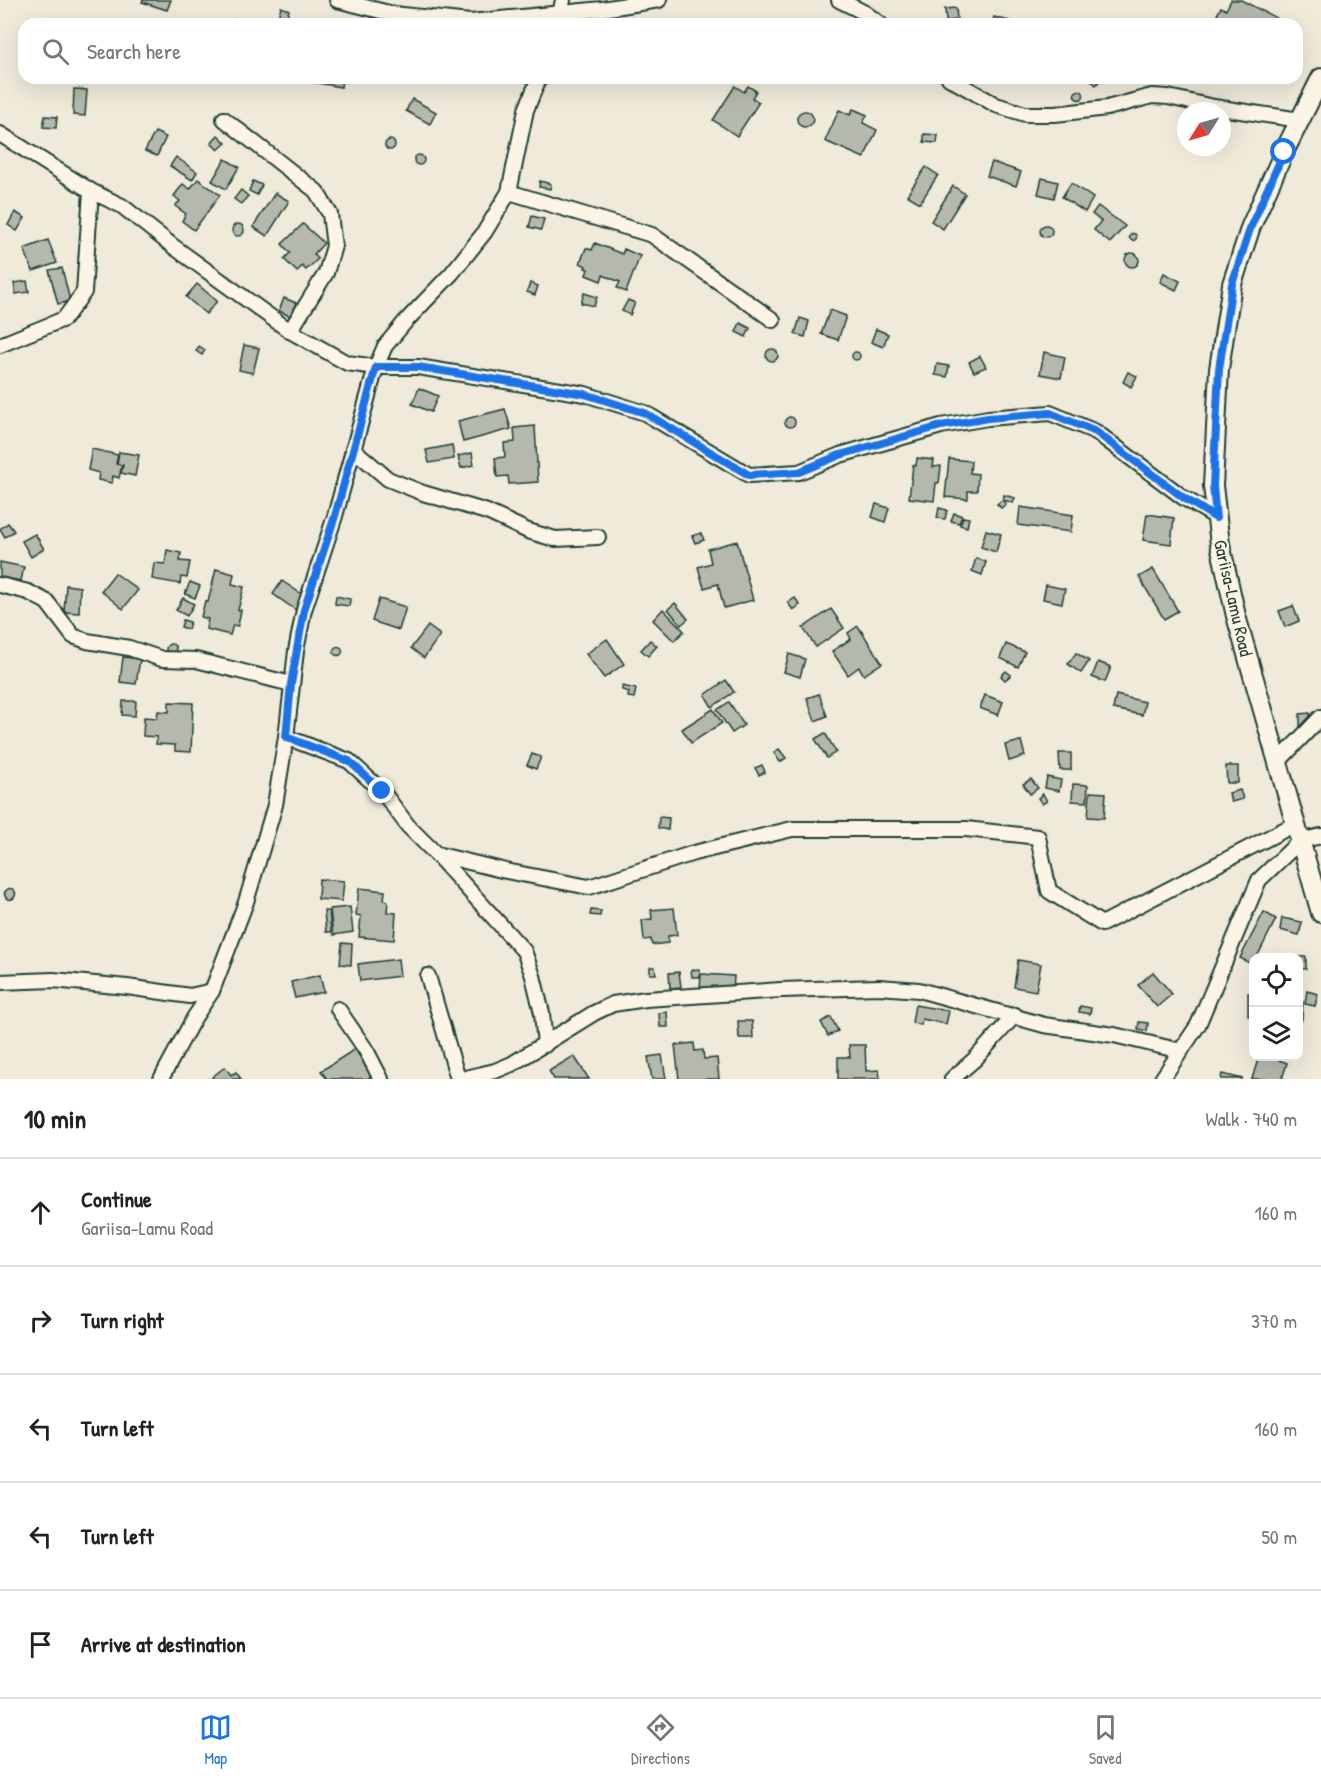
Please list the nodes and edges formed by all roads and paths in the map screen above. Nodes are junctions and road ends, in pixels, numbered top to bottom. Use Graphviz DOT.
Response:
graph roads {
  1 [pos="337,0"];
  2 [pos="659,0"];
  3 [pos="839,0"];
  4 [pos="560,12"];
  5 [pos="432,18"];
  6 [pos="506,18"];
  7 [pos="872,18"];
  8 [pos="1321,78"];
  9 [pos="537,84"];
  10 [pos="959,84"];
  11 [pos="224,119"];
  12 [pos="1300,120"];
  13 [pos="0,134"];
  14 [pos="91,191"];
  15 [pos="509,192"];
  16 [pos="772,320"];
  17 [pos="290,331"];
  18 [pos="0,345"];
  19 [pos="376,367"];
  20 [pos="353,448"];
  21 [pos="1216,518"];
  22 [pos="598,537"];
  23 [pos="0,585"];
  24 [pos="291,684"];
  25 [pos="1321,717"];
  26 [pos="286,737"];
  27 [pos="1277,763"];
  28 [pos="1297,832"];
  29 [pos="1321,836"];
  30 [pos="436,854"];
  31 [pos="1321,913"];
  32 [pos="428,976"];
  33 [pos="0,982"];
  34 [pos="212,991"];
  35 [pos="338,1009"];
  36 [pos="1015,1015"];
  37 [pos="545,1045"];
  38 [pos="1181,1051"];
  39 [pos="161,1079"];
  40 [pos="381,1079"];
  41 [pos="460,1079"];
  42 [pos="952,1079"];
  43 [pos="1162,1079"];
  1 -- 5 [label="street"];
  2 -- 4 [label="street"];
  3 -- 7 [label="street"];
  4 -- 6 [label="street"];
  8 -- 12 [label="street, Gariisa-Lamu Road"];
  9 -- 15 [label="street"];
  10 -- 12 [label="street"];
  11 -- 17 [label="street"];
  12 -- 21 [label="street, Gariisa-Lamu Road"];
  13 -- 14 [label="street"];
  14 -- 17 [label="street"];
  14 -- 18 [label="street"];
  15 -- 16 [label="street"];
  15 -- 19 [label="street"];
  17 -- 19 [label="street"];
  19 -- 20 [label="street"];
  19 -- 21 [label="street"];
  20 -- 22 [label="street"];
  20 -- 24 [label="street"];
  21 -- 27 [label="street, Gariisa-Lamu Road"];
  23 -- 24 [label="street"];
  24 -- 26 [label="street"];
  25 -- 27 [label="street"];
  26 -- 30 [label="street"];
  26 -- 34 [label="street"];
  27 -- 28 [label="street, Gariisa-Lamu Road"];
  28 -- 29 [label="street"];
  28 -- 30 [label="street"];
  28 -- 31 [label="street, Gariisa-Lamu Road"];
  28 -- 38 [label="street"];
  30 -- 37 [label="street"];
  32 -- 41 [label="street"];
  33 -- 34 [label="street"];
  34 -- 39 [label="street"];
  35 -- 40 [label="street"];
  36 -- 37 [label="street"];
  36 -- 38 [label="street"];
  36 -- 42 [label="street"];
  37 -- 41 [label="street"];
  38 -- 43 [label="street"];
}
